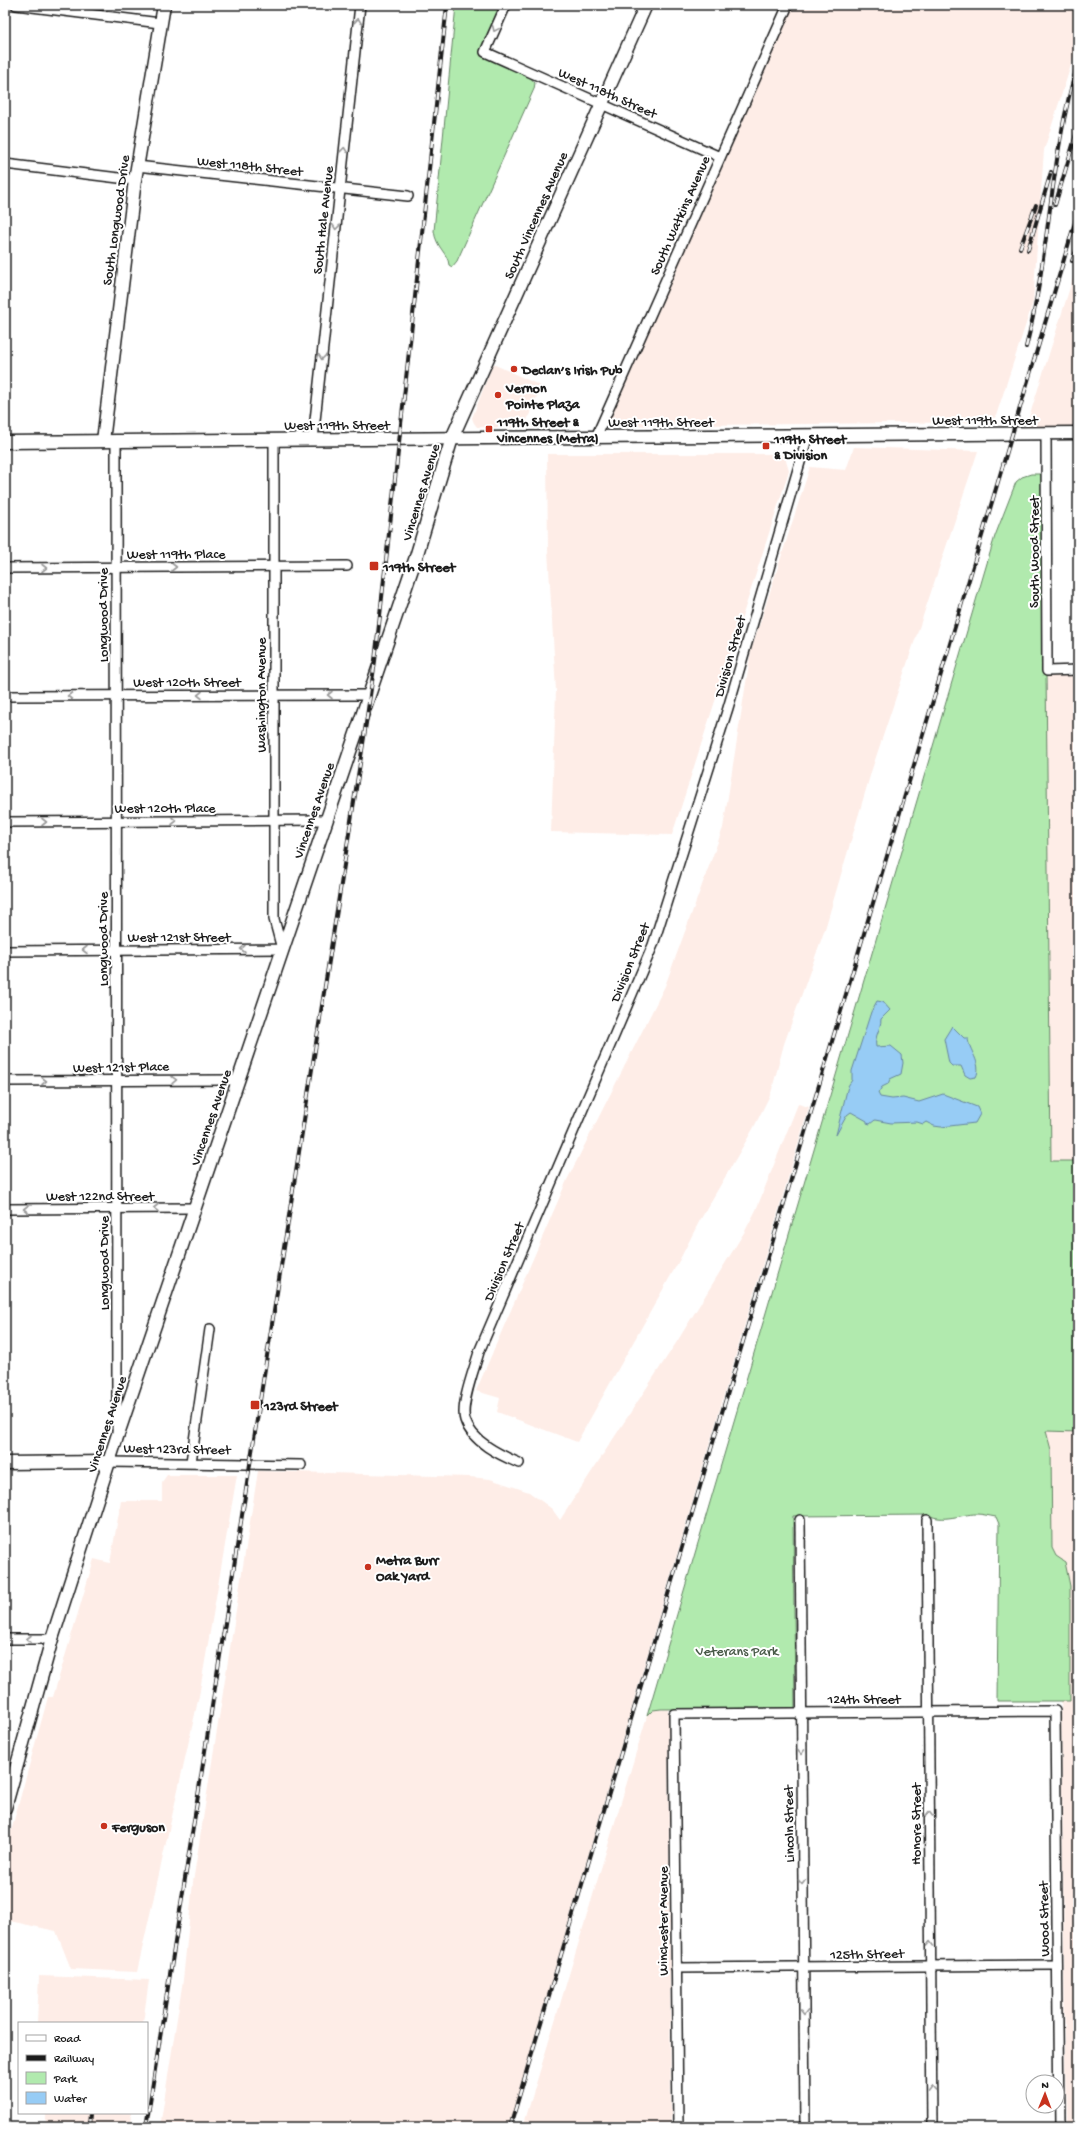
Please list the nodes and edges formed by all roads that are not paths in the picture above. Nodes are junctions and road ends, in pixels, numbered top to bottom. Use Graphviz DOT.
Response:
graph roads {
  1 [pos="16,5"];
  2 [pos="164,5"];
  3 [pos="360,5"];
  4 [pos="506,5"];
  5 [pos="646,5"];
  6 [pos="788,5"];
  7 [pos="160,23"];
  8 [pos="601,104"];
  9 [pos="720,157"];
  10 [pos="5,164"];
  11 [pos="137,166"];
  12 [pos="135,180"];
  13 [pos="340,189"];
  14 [pos="408,196"];
  15 [pos="1046,433"];
  16 [pos="1078,433"];
  17 [pos="808,435"];
  18 [pos="596,437"];
  19 [pos="452,438"];
  20 [pos="274,439"];
  21 [pos="313,439"];
  22 [pos="103,441"];
  23 [pos="116,441"];
  24 [pos="5,442"];
  25 [pos="274,566"];
  26 [pos="347,566"];
  27 [pos="116,567"];
  28 [pos="5,568"];
  29 [pos="1078,670"];
  30 [pos="274,695"];
  31 [pos="369,695"];
  32 [pos="5,696"];
  33 [pos="116,696"];
  34 [pos="274,820"];
  35 [pos="326,820"];
  36 [pos="116,821"];
  37 [pos="5,822"];
  38 [pos="282,949"];
  39 [pos="117,950"];
  40 [pos="5,951"];
  41 [pos="237,1080"];
  42 [pos="5,1081"];
  43 [pos="116,1081"];
  44 [pos="195,1208"];
  45 [pos="5,1209"];
  46 [pos="117,1209"];
  47 [pos="210,1329"];
  48 [pos="117,1437"];
  49 [pos="110,1462"];
  50 [pos="191,1462"];
  51 [pos="519,1462"];
  52 [pos="5,1463"];
  53 [pos="301,1465"];
  54 [pos="800,1520"];
  55 [pos="927,1520"];
  56 [pos="5,1639"];
  57 [pos="52,1639"];
  58 [pos="1055,1710"];
  59 [pos="928,1712"];
  60 [pos="801,1713"];
  61 [pos="674,1714"];
  62 [pos="8,1783"];
  63 [pos="5,1808"];
  64 [pos="1057,1965"];
  65 [pos="930,1966"];
  66 [pos="803,1967"];
  67 [pos="676,1968"];
  68 [pos="678,2127"];
  69 [pos="805,2127"];
  70 [pos="932,2127"];
  71 [pos="1059,2127"];
  1 -- 7 [label="street"];
  2 -- 7 [label="main road, South Longwood Drive"];
  13 -- 3 [label="street, South Hale Avenue, one-way"];
  4 -- 8 [label="street, West 118th Street, one-way"];
  5 -- 8 [label="main road, South Vincennes Avenue"];
  6 -- 9 [label="street, South Watkins Avenue"];
  7 -- 11 [label="main road, South Longwood Drive"];
  8 -- 9 [label="street, West 118th Street"];
  8 -- 19 [label="main road, South Vincennes Avenue"];
  9 -- 18 [label="street, South Watkins Avenue"];
  10 -- 12 [label="street"];
  11 -- 12 [label="main road, South Longwood Drive"];
  11 -- 13 [label="street, West 118th Street"];
  12 -- 22 [label="main road, South Longwood Drive"];
  13 -- 14 [label="street, West 118th Street"];
  13 -- 21 [label="street, South Hale Avenue, one-way"];
  15 -- 16 [label="main road, West 119th Street"];
  15 -- 17 [label="main road, West 119th Street"];
  15 -- 29 [label="street, South Wood Street"];
  17 -- 18 [label="main road, West 119th Street"];
  17 -- 51 [label="street, Division Street"];
  18 -- 19 [label="main road, West 119th Street"];
  19 -- 21 [label="main road, West 119th Street"];
  19 -- 31 [label="main road, Vincennes Avenue"];
  20 -- 21 [label="main road, West 119th Street"];
  20 -- 23 [label="main road, West 119th Street"];
  20 -- 25 [label="street, Washington Avenue"];
  22 -- 23 [label="main road, West 119th Street"];
  22 -- 24 [label="main road, West 119th Street"];
  23 -- 27 [label="street, Longwood Drive"];
  25 -- 26 [label="street, West 119th Place"];
  27 -- 25 [label="street, West 119th Place, one-way"];
  25 -- 30 [label="street, Washington Avenue"];
  28 -- 27 [label="street, West 119th Place, one-way"];
  27 -- 33 [label="street, Longwood Drive"];
  31 -- 30 [label="street, West 120th Street, one-way"];
  30 -- 33 [label="street, West 120th Street, one-way"];
  30 -- 34 [label="street, Washington Avenue"];
  31 -- 35 [label="main road, Vincennes Avenue"];
  33 -- 32 [label="street, West 120th Street, one-way"];
  33 -- 36 [label="street, Longwood Drive"];
  34 -- 35 [label="street, West 120th Place"];
  36 -- 34 [label="street, West 120th Place, one-way"];
  34 -- 38 [label="street, Washington Avenue"];
  35 -- 38 [label="main road, Vincennes Avenue"];
  37 -- 36 [label="street, West 120th Place, one-way"];
  36 -- 39 [label="street, Longwood Drive"];
  38 -- 39 [label="street, West 121st Street, one-way"];
  38 -- 41 [label="main road, Vincennes Avenue"];
  39 -- 40 [label="street, West 121st Street, one-way"];
  39 -- 43 [label="street, Longwood Drive"];
  43 -- 41 [label="street, West 121st Place, one-way"];
  41 -- 44 [label="main road, Vincennes Avenue"];
  42 -- 43 [label="street, West 121st Place, one-way"];
  43 -- 46 [label="street, Longwood Drive"];
  44 -- 46 [label="street, West 122nd Street, one-way"];
  44 -- 48 [label="main road, Vincennes Avenue"];
  46 -- 45 [label="street, West 122nd Street, one-way"];
  46 -- 48 [label="street, Longwood Drive"];
  47 -- 50 [label="street"];
  48 -- 49 [label="main road, Vincennes Avenue"];
  49 -- 50 [label="street, West 123rd Street"];
  49 -- 52 [label="main road, West 123rd Street"];
  49 -- 57 [label="main road, Vincennes Avenue"];
  50 -- 53 [label="street, West 123rd Street"];
  54 -- 60 [label="street, Lincoln Street"];
  55 -- 59 [label="street, Honore Street"];
  57 -- 56 [label="street, one-way"];
  57 -- 62 [label="main road, Vincennes Avenue"];
  58 -- 59 [label="street, 124th Street"];
  58 -- 64 [label="street, Wood Street"];
  59 -- 60 [label="street, 124th Street"];
  65 -- 59 [label="street, Honore Street, one-way"];
  60 -- 61 [label="street, 124th Street"];
  60 -- 66 [label="street, Lincoln Street, one-way"];
  61 -- 67 [label="street, Winchester Avenue"];
  62 -- 63 [label="main road, Vincennes Avenue"];
  64 -- 65 [label="street, 125th Street"];
  64 -- 71 [label="street, Wood Street"];
  65 -- 66 [label="street, 125th Street"];
  70 -- 65 [label="street, Honore Street, one-way"];
  66 -- 67 [label="street, 125th Street"];
  66 -- 69 [label="street, Lincoln Street, one-way"];
  67 -- 68 [label="street, Winchester Avenue"];
}
